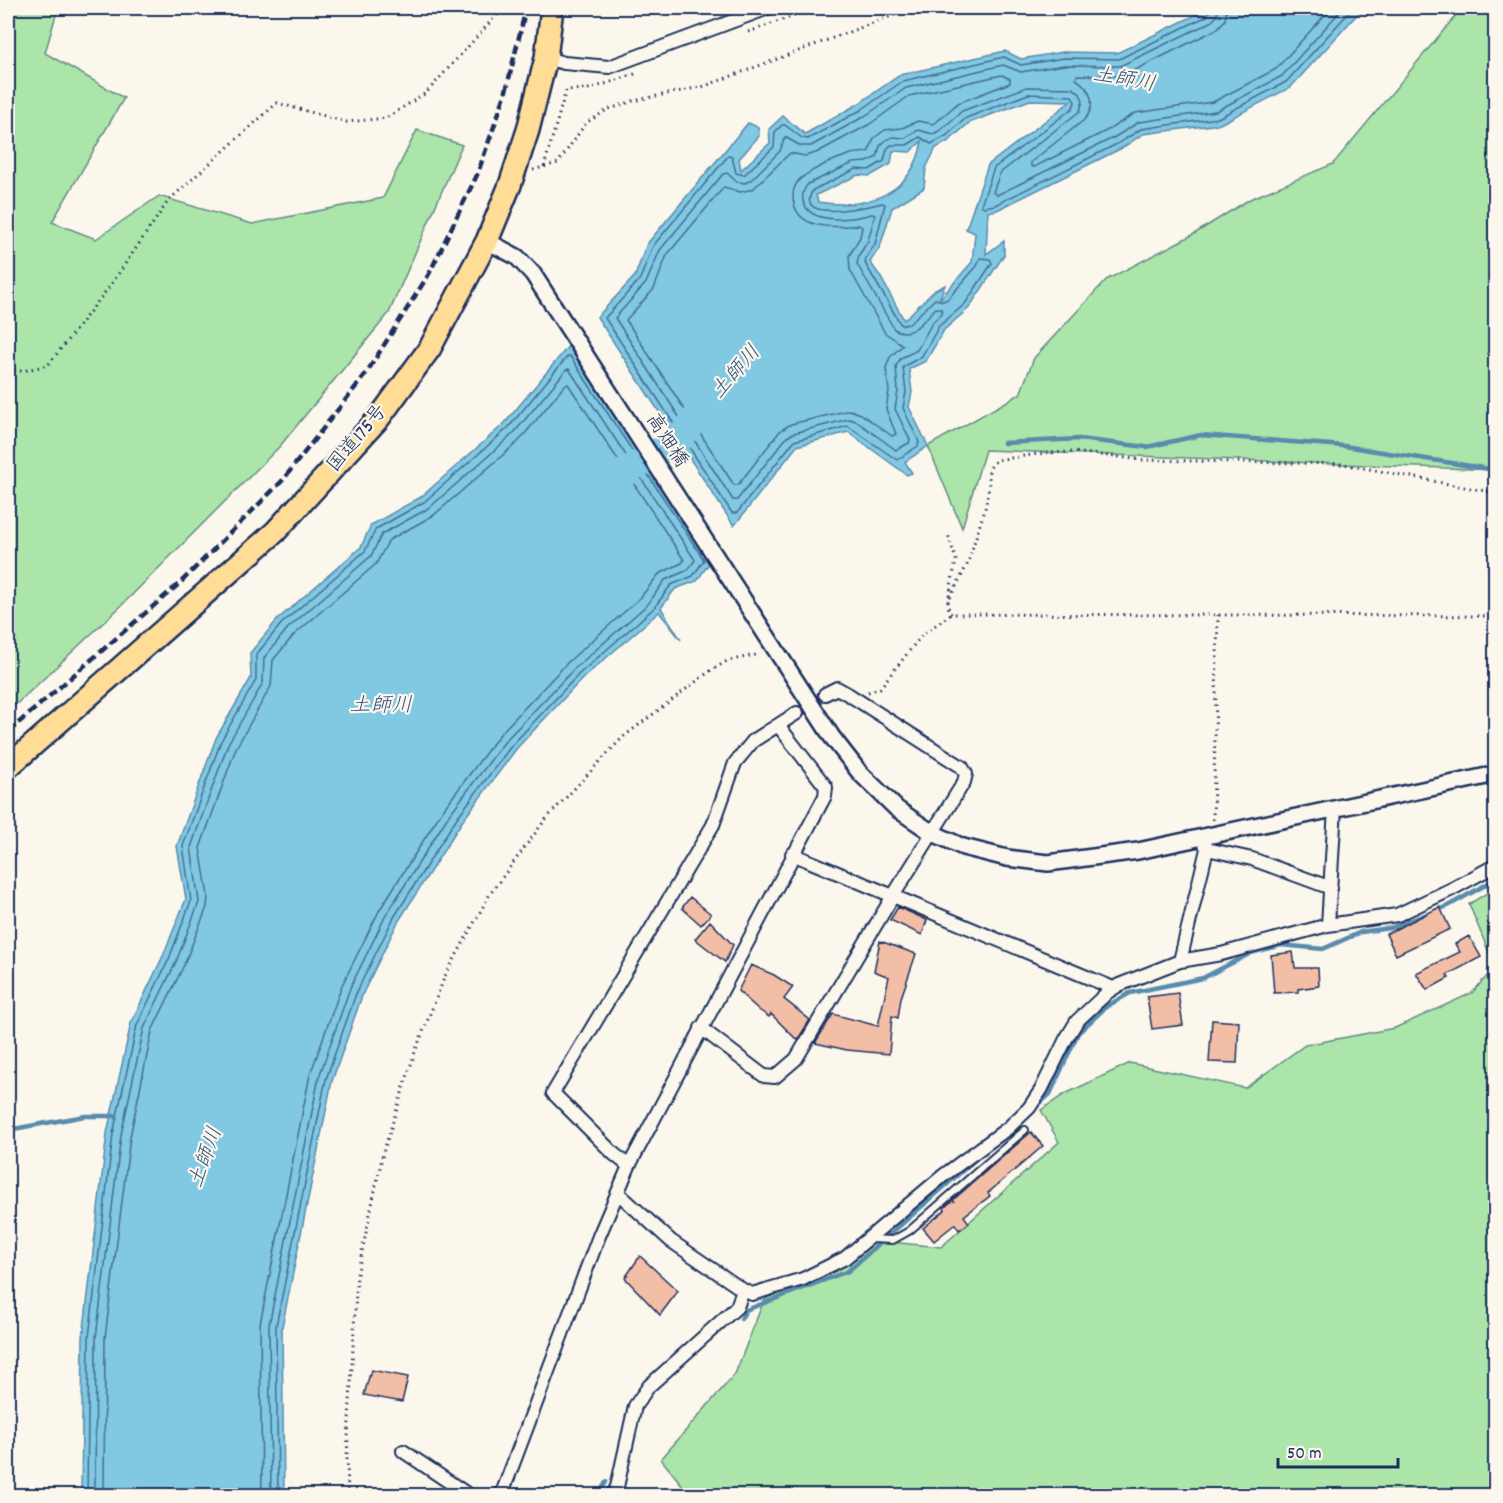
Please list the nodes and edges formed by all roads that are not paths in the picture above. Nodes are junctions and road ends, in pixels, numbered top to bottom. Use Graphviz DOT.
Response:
graph roads {
  1 [pos="552,8"];
  2 [pos="768,8"];
  3 [pos="546,58"];
  4 [pos="487,241"];
  5 [pos="825,693"];
  6 [pos="796,713"];
  7 [pos="778,725"];
  8 [pos="8,767"];
  9 [pos="1496,774"];
  10 [pos="1335,808"];
  11 [pos="932,832"];
  12 [pos="1207,836"];
  13 [pos="792,854"];
  14 [pos="1496,865"];
  15 [pos="1331,888"];
  16 [pos="893,896"];
  17 [pos="1328,924"];
  18 [pos="1180,961"];
  19 [pos="1113,988"];
  20 [pos="701,1028"];
  21 [pos="1025,1130"];
  22 [pos="629,1166"];
  23 [pos="619,1194"];
  24 [pos="868,1239"];
  25 [pos="743,1290"];
  26 [pos="403,1451"];
  27 [pos="470,1496"];
  28 [pos="501,1496"];
  29 [pos="612,1496"];
  1 -- 3 [label="highway, 国道175号"];
  2 -- 3 [label="street"];
  3 -- 4 [label="highway, 国道175号"];
  4 -- 8 [label="highway, 国道175号"];
  4 -- 11 [label="street, 高畑橋"];
  5 -- 11 [label="street"];
  6 -- 7 [label="street"];
  7 -- 13 [label="street"];
  7 -- 22 [label="street"];
  9 -- 10 [label="street, 高畑橋"];
  10 -- 12 [label="street, 高畑橋"];
  10 -- 15 [label="street"];
  11 -- 12 [label="street, 高畑橋"];
  11 -- 16 [label="street"];
  12 -- 15 [label="street"];
  12 -- 18 [label="street"];
  13 -- 16 [label="street"];
  13 -- 20 [label="street"];
  14 -- 17 [label="street"];
  15 -- 17 [label="street"];
  16 -- 19 [label="street"];
  16 -- 20 [label="street"];
  17 -- 18 [label="street"];
  18 -- 19 [label="street"];
  19 -- 24 [label="street"];
  20 -- 22 [label="street"];
  21 -- 24 [label="lane"];
  22 -- 23 [label="street"];
  23 -- 25 [label="street"];
  23 -- 28 [label="street"];
  24 -- 25 [label="street"];
  25 -- 29 [label="street"];
  26 -- 27 [label="street"];
}
